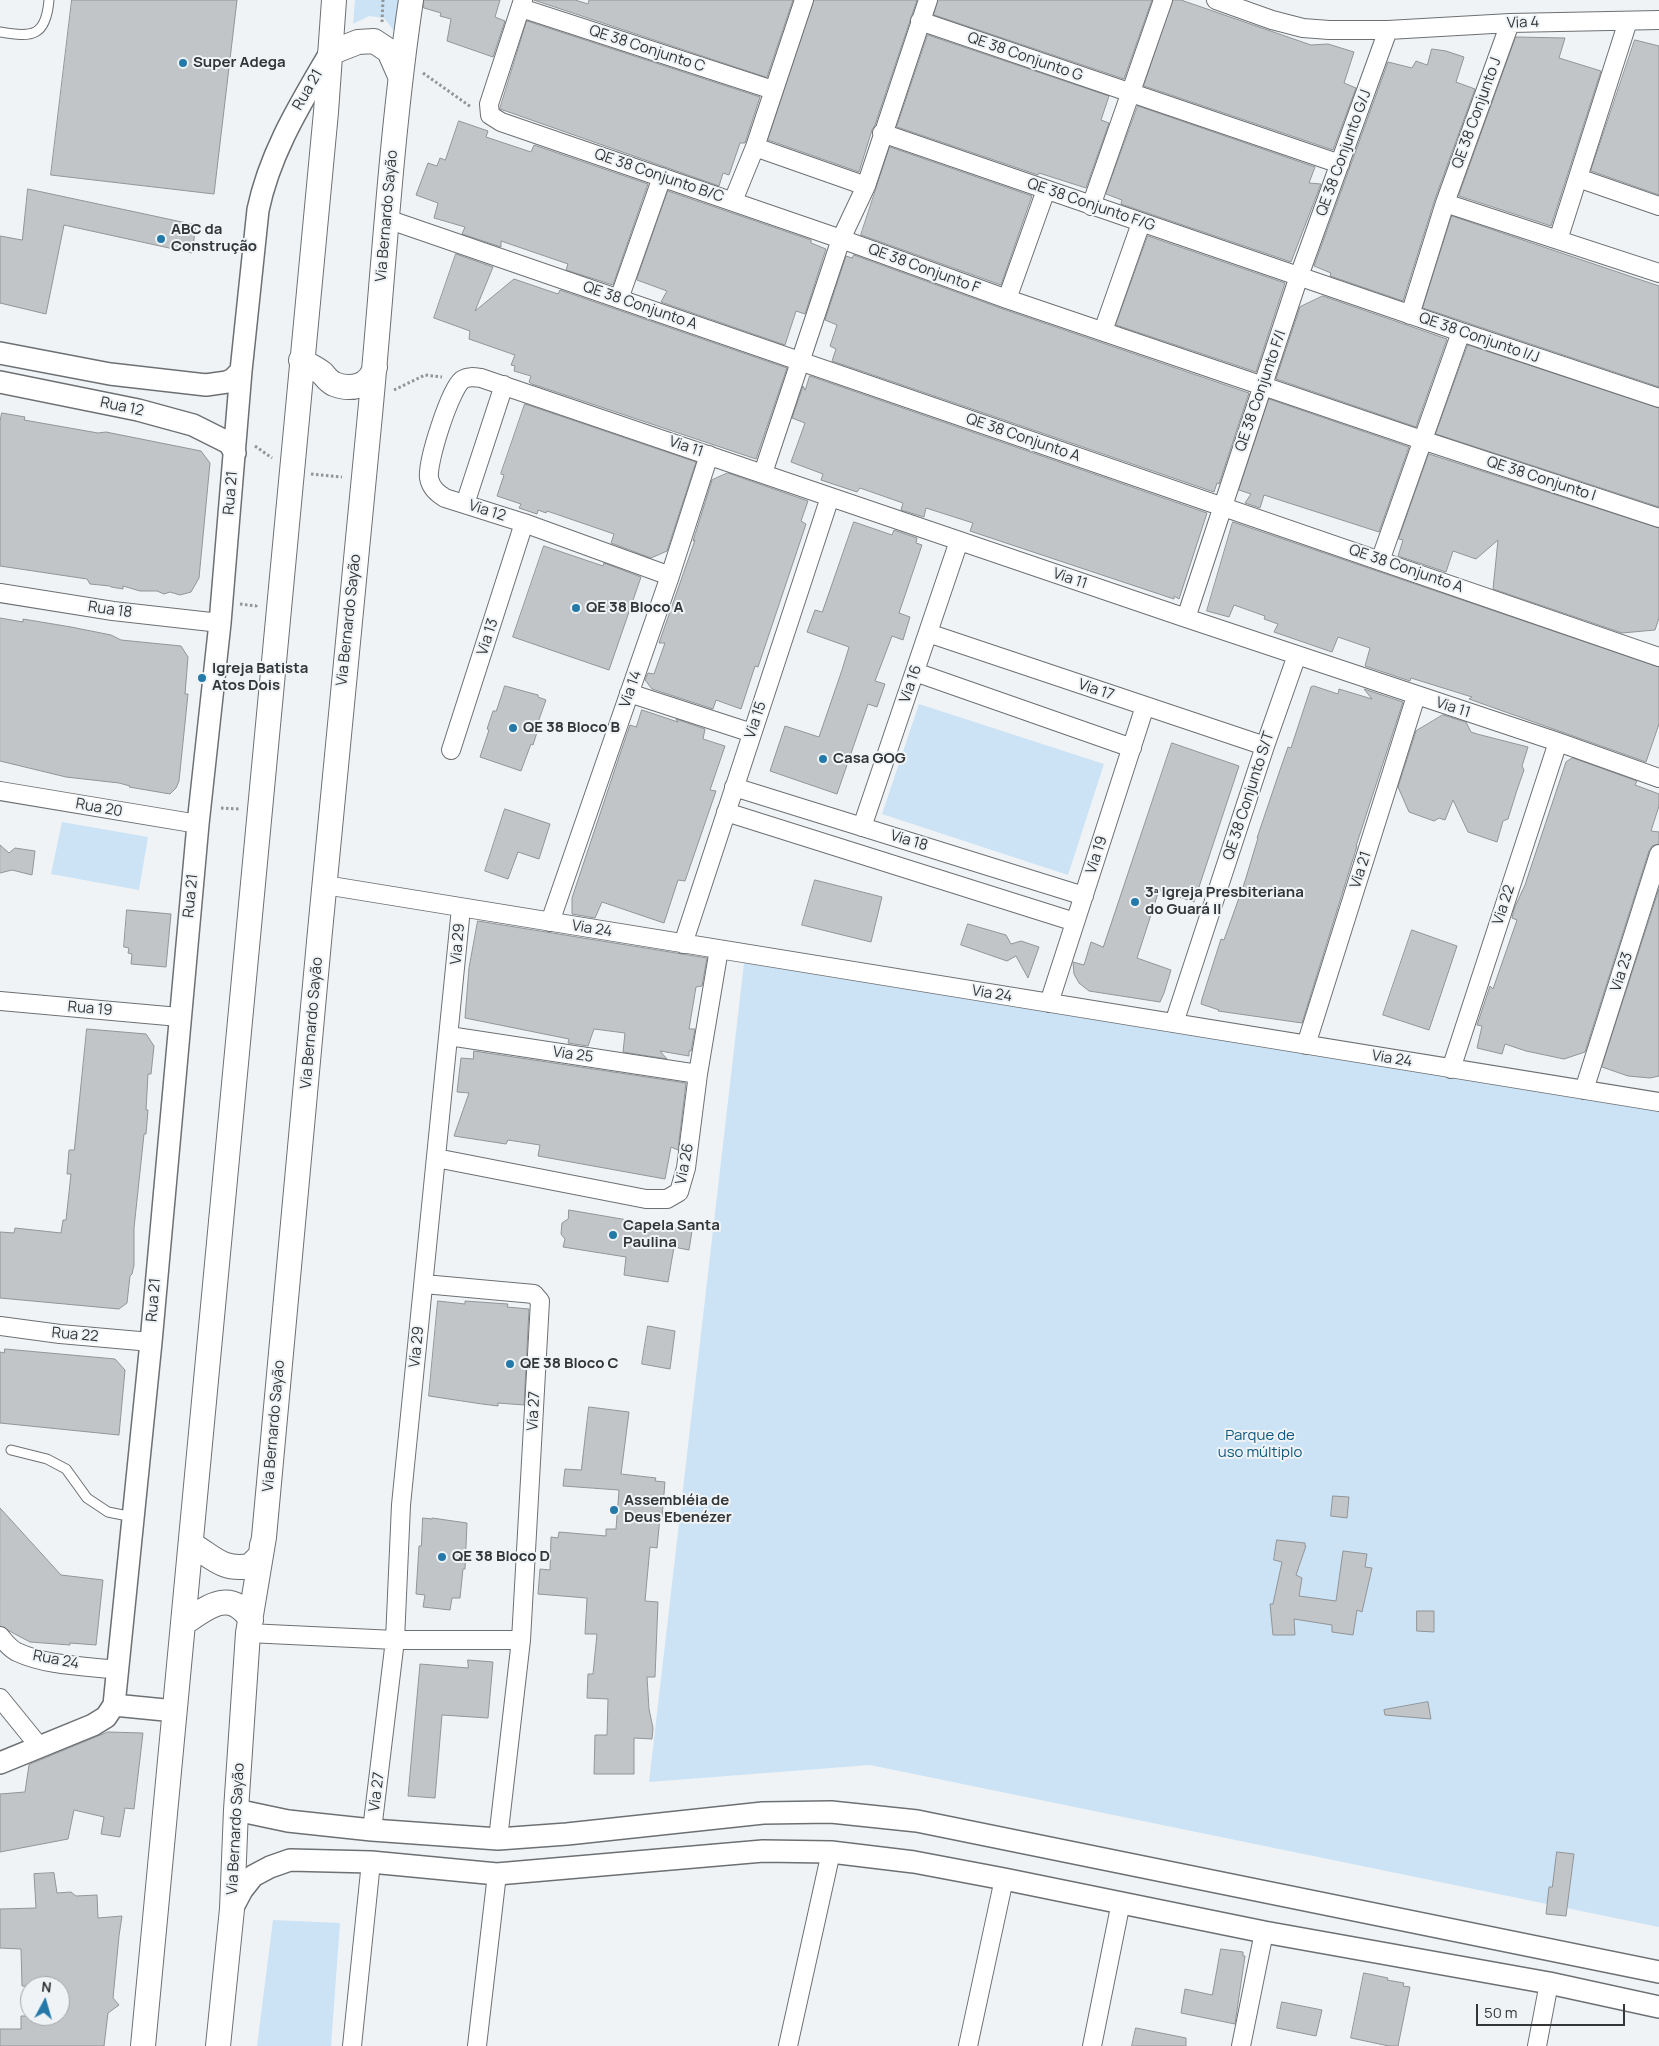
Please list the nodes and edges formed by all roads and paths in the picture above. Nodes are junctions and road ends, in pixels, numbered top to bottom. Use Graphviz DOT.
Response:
graph roads {
  1 [pos="50,0"];
  2 [pos="334,0"];
  3 [pos="410,0"];
  4 [pos="804,0"];
  5 [pos="928,0"];
  6 [pos="1162,0"];
  7 [pos="1216,0"];
  8 [pos="522,4"];
  9 [pos="1240,4"];
  10 [pos="1659,20"];
  11 [pos="920,21"];
  12 [pos="1628,21"];
  13 [pos="1510,23"];
  14 [pos="1388,30"];
  15 [pos="0,32"];
  16 [pos="330,53"];
  17 [pos="400,71"];
  18 [pos="773,90"];
  19 [pos="1130,94"];
  20 [pos="488,107"];
  21 [pos="326,112"];
  22 [pos="287,128"];
  23 [pos="882,133"];
  24 [pos="756,147"];
  25 [pos="1340,164"];
  26 [pos="662,177"];
  27 [pos="1578,178"];
  28 [pos="866,186"];
  29 [pos="1046,190"];
  30 [pos="733,201"];
  31 [pos="1445,203"];
  32 [pos="1091,206"];
  33 [pos="1659,206"];
  34 [pos="386,219"];
  35 [pos="1141,223"];
  36 [pos="841,239"];
  37 [pos="1558,240"];
  38 [pos="1659,273"];
  39 [pos="1299,276"];
  40 [pos="620,299"];
  41 [pos="1008,299"];
  42 [pos="1410,315"];
  43 [pos="1103,331"];
  44 [pos="1461,332"];
  45 [pos="0,353"];
  46 [pos="301,360"];
  47 [pos="800,361"];
  48 [pos="374,367"];
  49 [pos="241,371"];
  50 [pos="461,381"];
  51 [pos="0,382"];
  52 [pos="504,385"];
  53 [pos="1264,385"];
  54 [pos="372,394"];
  55 [pos="1659,398"];
  56 [pos="1422,440"];
  57 [pos="234,453"];
  58 [pos="709,455"];
  59 [pos="763,473"];
  60 [pos="830,497"];
  61 [pos="465,504"];
  62 [pos="1222,506"];
  63 [pos="1659,518"];
  64 [pos="524,524"];
  65 [pos="959,541"];
  66 [pos="1380,561"];
  67 [pos="670,576"];
  68 [pos="0,593"];
  69 [pos="261,598"];
  70 [pos="222,602"];
  71 [pos="1186,618"];
  72 [pos="220,623"];
  73 [pos="928,633"];
  74 [pos="1658,654"];
  75 [pos="1297,655"];
  76 [pos="915,672"];
  77 [pos="629,693"];
  78 [pos="1416,696"];
  79 [pos="1145,706"];
  80 [pos="752,733"];
  81 [pos="1558,742"];
  82 [pos="1265,746"];
  83 [pos="1132,748"];
  84 [pos="451,750"];
  85 [pos="1659,778"];
  86 [pos="734,787"];
  87 [pos="0,791"];
  88 [pos="260,811"];
  89 [pos="726,812"];
  90 [pos="199,815"];
  91 [pos="862,827"];
  92 [pos="1659,854"];
  93 [pos="325,886"];
  94 [pos="1084,896"];
  95 [pos="461,908"];
  96 [pos="550,922"];
  97 [pos="1075,922"];
  98 [pos="683,944"];
  99 [pos="719,949"];
  100 [pos="0,1001"];
  101 [pos="1049,1003"];
  102 [pos="179,1017"];
  103 [pos="1174,1023"];
  104 [pos="449,1036"];
  105 [pos="1306,1045"];
  106 [pos="1451,1069"];
  107 [pos="698,1074"];
  108 [pos="1584,1090"];
  109 [pos="1659,1102"];
  110 [pos="436,1158"];
  111 [pos="424,1284"];
  112 [pos="0,1326"];
  113 [pos="151,1342"];
  114 [pos="11,1450"];
  115 [pos="133,1517"];
  116 [pos="264,1538"];
  117 [pos="191,1544"];
  118 [pos="183,1624"];
  119 [pos="249,1626"];
  120 [pos="0,1636"];
  121 [pos="395,1640"];
  122 [pos="520,1640"];
  123 [pos="118,1670"];
  124 [pos="0,1698"];
  125 [pos="114,1705"];
  126 [pos="175,1712"];
  127 [pos="39,1746"];
  128 [pos="0,1763"];
  129 [pos="236,1810"];
  130 [pos="678,1822"];
  131 [pos="647,1825"];
  132 [pos="372,1830"];
  133 [pos="498,1839"];
  134 [pos="831,1852"];
  135 [pos="684,1857"];
  136 [pos="371,1862"];
  137 [pos="651,1862"];
  138 [pos="497,1874"];
  139 [pos="1004,1879"];
  140 [pos="1121,1902"];
  141 [pos="232,1909"];
  142 [pos="1264,1932"];
  143 [pos="1659,1972"];
  144 [pos="1549,1984"];
  145 [pos="1659,2007"];
  146 [pos="143,2046"];
  147 [pos="218,2046"];
  148 [pos="352,2046"];
  149 [pos="477,2046"];
  150 [pos="788,2046"];
  151 [pos="968,2046"];
  152 [pos="1092,2046"];
  153 [pos="1241,2046"];
  154 [pos="1538,2046"];
  1 -- 15 [label="lane"];
  2 -- 16 [label="main road"];
  3 -- 17 [label="main road, Via Bernardo Sayão"];
  4 -- 18 [label="street"];
  5 -- 11 [label="street"];
  6 -- 19 [label="street"];
  7 -- 9 [label="street"];
  8 -- 18 [label="street, QE 38 Conjunto C"];
  8 -- 20 [label="street, QE 38 Conjunto C"];
  9 -- 14 [label="street"];
  10 -- 12 [label="street, Via 4"];
  11 -- 19 [label="street, QE 38 Conjunto G"];
  11 -- 23 [label="street"];
  12 -- 13 [label="street, Via 4"];
  12 -- 27 [label="street"];
  13 -- 14 [label="street, Via 4"];
  13 -- 31 [label="street, QE 38 Conjunto J"];
  14 -- 25 [label="street, QE 38 Conjunto G/J"];
  16 -- 17 [label="main road"];
  16 -- 21 [label="main road"];
  16 -- 22 [label="street, Rua 21"];
  17 -- 20 [label="path"];
  17 -- 34 [label="main road, Via Bernardo Sayão"];
  18 -- 24 [label="street"];
  19 -- 25 [label="street, QE 38 Conjunto G"];
  19 -- 32 [label="street"];
  20 -- 26 [label="street, QE 38 Conjunto B/C"];
  21 -- 22 [label="street, Rua 21"];
  21 -- 46 [label="main road"];
  22 -- 49 [label="street, Rua 21"];
  23 -- 28 [label="street"];
  23 -- 29 [label="street, QE 38 Conjunto F/G"];
  24 -- 28 [label="street"];
  24 -- 30 [label="street"];
  25 -- 39 [label="street, QE 38 Conjunto G/J"];
  26 -- 30 [label="street, QE 38 Conjunto B/C"];
  26 -- 40 [label="street"];
  27 -- 33 [label="street"];
  27 -- 37 [label="street"];
  28 -- 36 [label="street"];
  29 -- 32 [label="street, QE 38 Conjunto F/G"];
  29 -- 41 [label="street"];
  30 -- 36 [label="street, QE 38 Conjunto B/C"];
  31 -- 37 [label="street"];
  31 -- 42 [label="street, QE 38 Conjunto J"];
  32 -- 35 [label="street, QE 38 Conjunto F/G"];
  34 -- 40 [label="street, QE 38 Conjunto A"];
  34 -- 48 [label="main road, Via Bernardo Sayão"];
  35 -- 39 [label="street, QE 38 Conjunto F/G"];
  35 -- 43 [label="street"];
  36 -- 41 [label="street, QE 38 Conjunto F"];
  36 -- 47 [label="street"];
  37 -- 38 [label="street"];
  39 -- 42 [label="street, QE 38 Conjunto I/J"];
  39 -- 53 [label="street, QE 38 Conjunto F/I"];
  40 -- 47 [label="street, QE 38 Conjunto A"];
  41 -- 43 [label="street, QE 38 Conjunto F"];
  42 -- 44 [label="street, QE 38 Conjunto I/J"];
  43 -- 53 [label="street, QE 38 Conjunto F"];
  44 -- 55 [label="street, QE 38 Conjunto I/J"];
  44 -- 56 [label="street"];
  45 -- 49 [label="street, Rua 12"];
  46 -- 48 [label="main road"];
  46 -- 88 [label="main road"];
  47 -- 59 [label="street"];
  47 -- 62 [label="street, QE 38 Conjunto A"];
  48 -- 54 [label="main road, Via Bernardo Sayão"];
  49 -- 57 [label="street, Rua 21"];
  50 -- 52 [label="street, Via 11"];
  50 -- 54 [label="path"];
  50 -- 61 [label="street, Via 12"];
  51 -- 57 [label="street, Rua 12"];
  52 -- 58 [label="street, Via 11"];
  52 -- 61 [label="street"];
  53 -- 56 [label="street, QE 38 Conjunto I"];
  53 -- 62 [label="street, QE 38 Conjunto F/I"];
  54 -- 93 [label="main road, Via Bernardo Sayão"];
  56 -- 63 [label="street, QE 38 Conjunto I"];
  56 -- 66 [label="street"];
  57 -- 70 [label="street, Rua 21"];
  58 -- 59 [label="street, Via 11"];
  58 -- 67 [label="street, Via 14"];
  59 -- 60 [label="street, Via 11"];
  60 -- 65 [label="street, Via 11"];
  60 -- 80 [label="street, Via 15"];
  61 -- 64 [label="street, Via 12"];
  62 -- 66 [label="street, QE 38 Conjunto A"];
  62 -- 71 [label="street, QE 38 Conjunto F/I"];
  64 -- 67 [label="street, Via 12"];
  64 -- 84 [label="street, Via 13"];
  65 -- 71 [label="street, Via 11"];
  65 -- 73 [label="street, Via 16"];
  66 -- 74 [label="street, QE 38 Conjunto A"];
  67 -- 77 [label="street, Via 14"];
  68 -- 72 [label="street, Rua 18"];
  69 -- 70 [label="path"];
  70 -- 72 [label="street, Rua 21"];
  71 -- 75 [label="street, Via 11"];
  72 -- 90 [label="street, Rua 21"];
  73 -- 76 [label="street, Via 16"];
  73 -- 79 [label="street, Via 17"];
  75 -- 78 [label="street, Via 11"];
  75 -- 82 [label="street, QE 38 Conjunto S/T"];
  76 -- 83 [label="street"];
  76 -- 91 [label="street, Via 16"];
  77 -- 80 [label="street"];
  77 -- 96 [label="street, Via 14"];
  78 -- 81 [label="street, Via 11"];
  78 -- 105 [label="street, Via 21"];
  79 -- 82 [label="street, Via 17"];
  79 -- 83 [label="street, Via 19"];
  80 -- 86 [label="street, Via 15"];
  81 -- 85 [label="street, Via 11"];
  81 -- 106 [label="street, Via 22"];
  82 -- 103 [label="street, QE 38 Conjunto S/T"];
  83 -- 94 [label="street, Via 19"];
  86 -- 89 [label="street, Via 15"];
  86 -- 91 [label="street, Via 18"];
  87 -- 90 [label="street, Rua 20"];
  88 -- 90 [label="path"];
  88 -- 117 [label="main road"];
  89 -- 97 [label="street, Via 18"];
  89 -- 98 [label="street, Via 15"];
  90 -- 102 [label="street, Rua 21"];
  91 -- 94 [label="street, Via 18"];
  92 -- 108 [label="street, Via 23"];
  93 -- 95 [label="street, Via 24"];
  93 -- 116 [label="main road, Via Bernardo Sayão"];
  94 -- 97 [label="street, Via 19"];
  95 -- 96 [label="street, Via 24"];
  95 -- 104 [label="street, Via 29"];
  96 -- 98 [label="street, Via 24"];
  97 -- 101 [label="street, Via 19"];
  98 -- 99 [label="street, Via 24"];
  99 -- 101 [label="street, Via 24"];
  99 -- 107 [label="street, Via 26"];
  100 -- 102 [label="street, Rua 19"];
  101 -- 103 [label="street, Via 24"];
  102 -- 113 [label="street, Rua 21"];
  103 -- 105 [label="street, Via 24"];
  104 -- 107 [label="street, Via 25"];
  104 -- 110 [label="street, Via 29"];
  105 -- 106 [label="street, Via 24"];
  106 -- 108 [label="street, Via 24"];
  107 -- 110 [label="street, Via 26"];
  108 -- 109 [label="street, Via 24"];
  110 -- 111 [label="street, Via 29"];
  111 -- 121 [label="street, Via 29"];
  111 -- 122 [label="street, Via 27"];
  112 -- 113 [label="street, Rua 22"];
  113 -- 115 [label="street, Rua 21"];
  114 -- 115 [label="lane"];
  115 -- 123 [label="street, Rua 21"];
  116 -- 117 [label="main road"];
  116 -- 119 [label="main road, Via Bernardo Sayão"];
  117 -- 118 [label="main road"];
  118 -- 119 [label="main road"];
  118 -- 126 [label="main road"];
  119 -- 121 [label="street"];
  119 -- 129 [label="main road, Via Bernardo Sayão"];
  120 -- 123 [label="street, Rua 24"];
  121 -- 122 [label="street"];
  121 -- 132 [label="street, Via 27"];
  122 -- 133 [label="street, Via 27"];
  123 -- 125 [label="street, Rua 21"];
  124 -- 127 [label="street"];
  125 -- 126 [label="street"];
  125 -- 127 [label="street"];
  126 -- 146 [label="main road"];
  127 -- 128 [label="street"];
  129 -- 132 [label="street"];
  129 -- 141 [label="main road, Via Bernardo Sayão"];
  130 -- 131 [label="street"];
  130 -- 135 [label="street"];
  130 -- 143 [label="street"];
  131 -- 133 [label="street"];
  131 -- 137 [label="street"];
  132 -- 133 [label="street"];
  134 -- 135 [label="street"];
  134 -- 139 [label="street"];
  134 -- 150 [label="street"];
  135 -- 137 [label="street"];
  136 -- 138 [label="street"];
  136 -- 141 [label="street"];
  136 -- 148 [label="street"];
  137 -- 138 [label="street"];
  138 -- 149 [label="street"];
  139 -- 140 [label="street"];
  139 -- 151 [label="street"];
  140 -- 142 [label="street"];
  140 -- 152 [label="street"];
  141 -- 147 [label="main road, Via Bernardo Sayão"];
  142 -- 144 [label="street"];
  142 -- 153 [label="street"];
  144 -- 145 [label="street"];
  144 -- 154 [label="street"];
}
